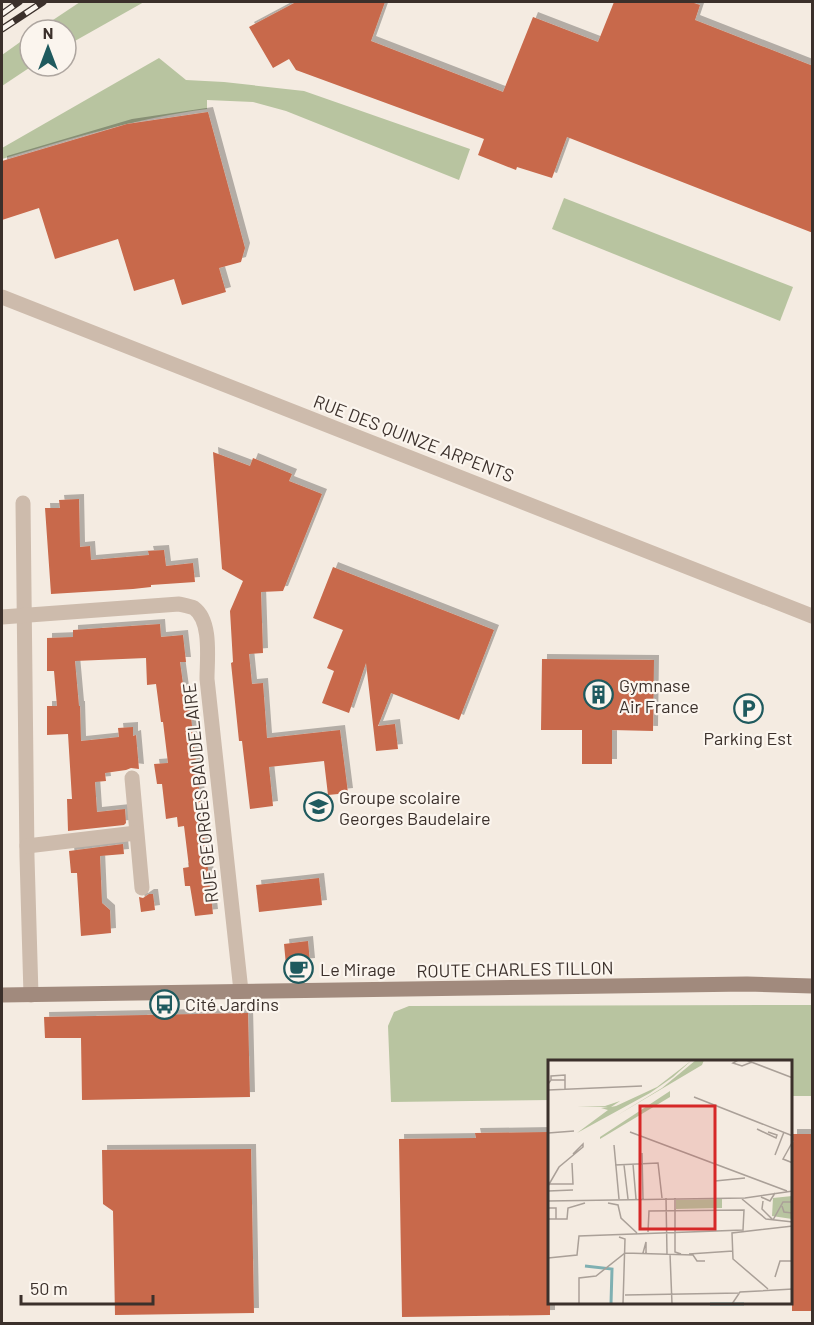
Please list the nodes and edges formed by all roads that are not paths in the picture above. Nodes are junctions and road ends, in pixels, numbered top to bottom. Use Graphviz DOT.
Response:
graph roads {
  1 [pos="2,297"];
  2 [pos="24,503"];
  3 [pos="25,615"];
  4 [pos="813,616"];
  5 [pos="2,617"];
  6 [pos="132,778"];
  7 [pos="136,833"];
  8 [pos="27,846"];
  9 [pos="142,888"];
  10 [pos="813,986"];
  11 [pos="241,991"];
  12 [pos="31,994"];
  13 [pos="2,995"];
  1 -- 4 [label="street, RUE DES QUINZE ARPENTS"];
  2 -- 3 [label="street"];
  3 -- 5 [label="street"];
  3 -- 8 [label="street"];
  3 -- 11 [label="street, RUE GEORGES BAUDELAIRE"];
  6 -- 7 [label="street"];
  7 -- 8 [label="street"];
  7 -- 9 [label="street"];
  8 -- 12 [label="street"];
  10 -- 11 [label="main road, ROUTE CHARLES TILLON"];
  11 -- 12 [label="main road, ROUTE CHARLES TILLON"];
  12 -- 13 [label="main road, ROUTE CHARLES TILLON"];
}
